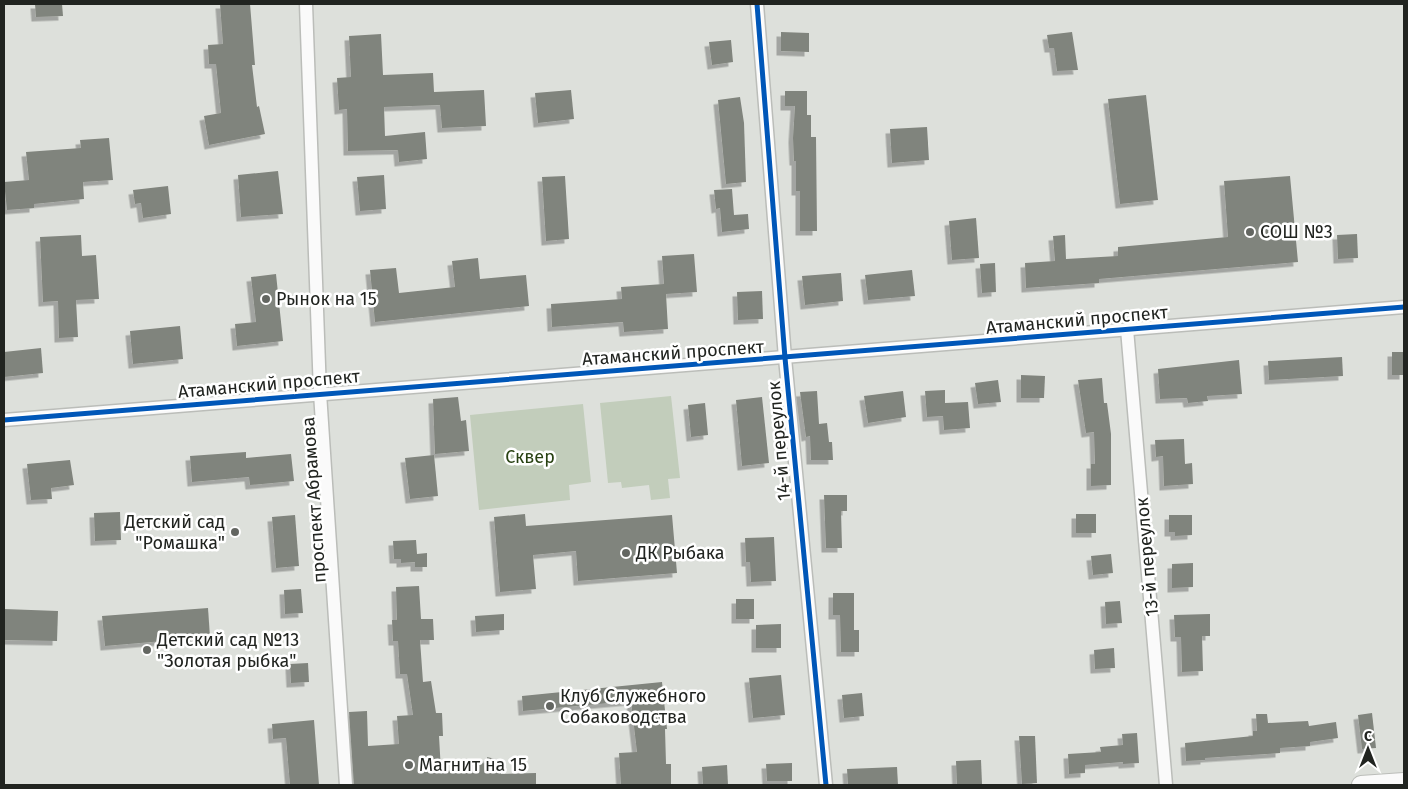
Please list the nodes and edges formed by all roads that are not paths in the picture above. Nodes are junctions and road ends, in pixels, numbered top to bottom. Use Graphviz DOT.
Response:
graph roads {
  1 [pos="306,4"];
  2 [pos="757,4"];
  3 [pos="1404,307"];
  4 [pos="1127,329"];
  5 [pos="785,358"];
  6 [pos="320,393"];
  7 [pos="4,420"];
  8 [pos="1404,782"];
  9 [pos="346,785"];
  10 [pos="826,785"];
  11 [pos="1166,785"];
  12 [pos="1361,785"];
  1 -- 6 [label="street, проспект Абрамова"];
  2 -- 5 [label="street, 14-й переулок"];
  3 -- 4 [label="street, Атаманский проспект"];
  4 -- 5 [label="street, Атаманский проспект"];
  4 -- 11 [label="street, 13-й переулок"];
  5 -- 6 [label="street, Атаманский проспект"];
  5 -- 10 [label="street, 14-й переулок"];
  6 -- 7 [label="street, Атаманский проспект"];
  6 -- 9 [label="street, проспект Абрамова"];
  8 -- 12 [label="main road"];
}
